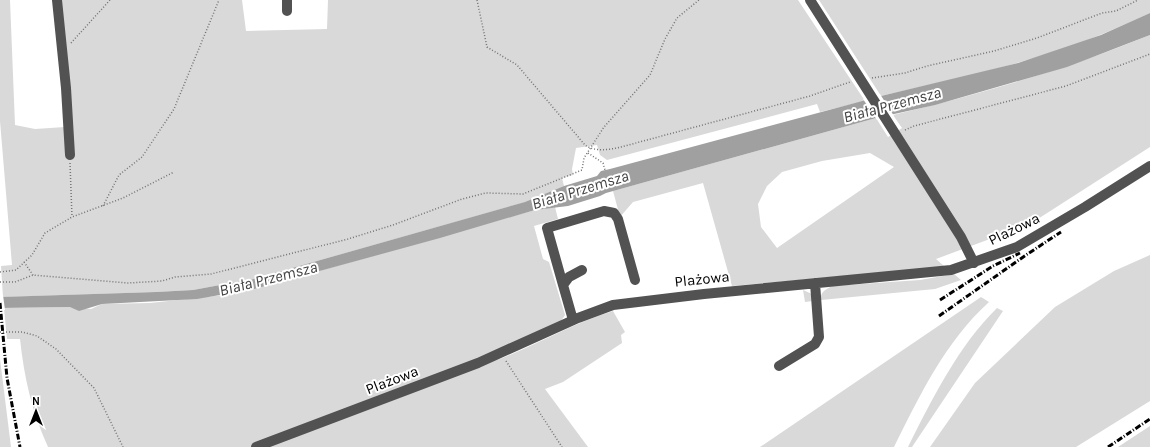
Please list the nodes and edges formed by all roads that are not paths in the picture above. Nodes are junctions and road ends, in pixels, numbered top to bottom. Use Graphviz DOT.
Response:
graph roads {
  1 [pos="57,0"];
  2 [pos="287,0"];
  3 [pos="810,0"];
  4 [pos="287,11"];
  5 [pos="70,155"];
  6 [pos="1150,166"];
  7 [pos="974,263"];
  8 [pos="582,270"];
  9 [pos="635,280"];
  10 [pos="815,283"];
  11 [pos="563,285"];
  12 [pos="573,320"];
  13 [pos="779,366"];
  14 [pos="256,447"];
  1 -- 5 [label="street"];
  2 -- 4 [label="street"];
  3 -- 7 [label="street"];
  6 -- 7 [label="street, Plażowa"];
  7 -- 10 [label="street, Plażowa"];
  8 -- 11 [label="street"];
  9 -- 11 [label="street"];
  10 -- 12 [label="street, Plażowa"];
  10 -- 13 [label="street"];
  11 -- 12 [label="street"];
  12 -- 14 [label="street, Plażowa"];
}
